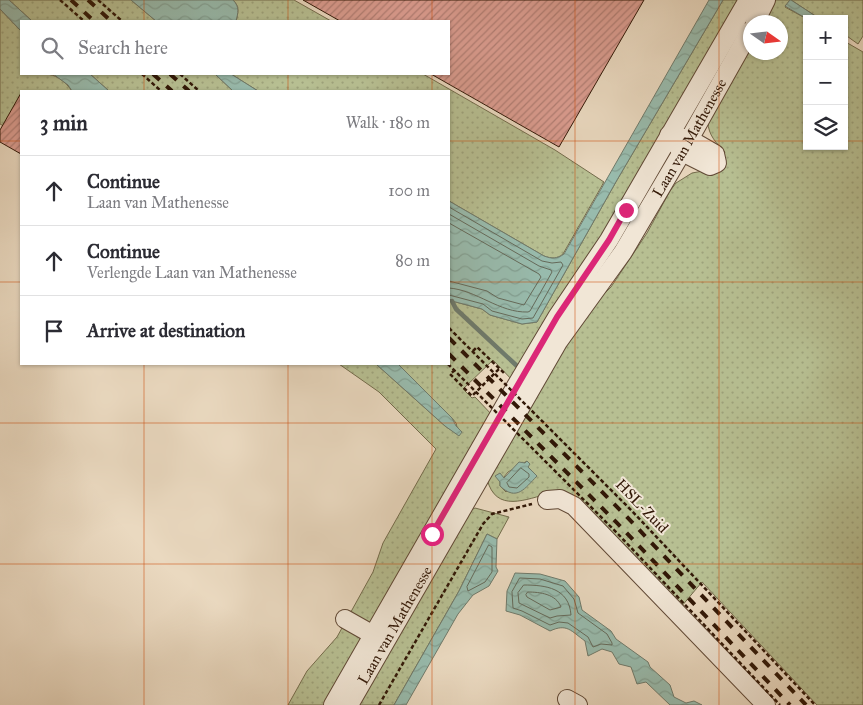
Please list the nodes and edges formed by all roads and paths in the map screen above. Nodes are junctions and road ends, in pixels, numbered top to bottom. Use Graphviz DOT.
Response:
graph roads {
  1 [pos="60,0"];
  2 [pos="98,0"];
  3 [pos="748,0"];
  4 [pos="766,0"];
  5 [pos="758,15"];
  6 [pos="83,20"];
  7 [pos="121,20"];
  8 [pos="743,42"];
  9 [pos="143,75"];
  10 [pos="181,75"];
  11 [pos="160,90"];
  12 [pos="198,90"];
  13 [pos="670,135"];
  14 [pos="685,145"];
  15 [pos="450,329"];
  16 [pos="473,351"];
  17 [pos="449,365"];
  18 [pos="455,370"];
  19 [pos="546,500"];
  20 [pos="345,619"];
  21 [pos="380,638"];
  22 [pos="333,705"];
  23 [pos="349,705"];
  24 [pos="379,705"];
  25 [pos="766,705"];
  26 [pos="780,705"];
  27 [pos="815,705"];
  1 -- 6 [label="path"];
  2 -- 7 [label="path"];
  3 -- 13 [label="street, Laan van Mathenesse"];
  4 -- 5 [label="street"];
  8 -- 14 [label="street, Laan van Mathenesse"];
  9 -- 11 [label="path"];
  10 -- 12 [label="path"];
  13 -- 14 [label="street"];
  13 -- 21 [label="street, Laan van Mathenesse"];
  14 -- 21 [label="street, Laan van Mathenesse"];
  15 -- 16 [label="path, HSL-Zuid, bridge"];
  16 -- 18 [label="path"];
  16 -- 27 [label="path, HSL-Zuid, bridge"];
  17 -- 18 [label="path, bridge"];
  18 -- 26 [label="path, bridge"];
  19 -- 24 [label="path, Laan van Mathenesse"];
  19 -- 25 [label="street"];
  20 -- 21 [label="street"];
  21 -- 22 [label="street, Laan van Mathenesse"];
  21 -- 23 [label="street, Laan van Mathenesse"];
}
